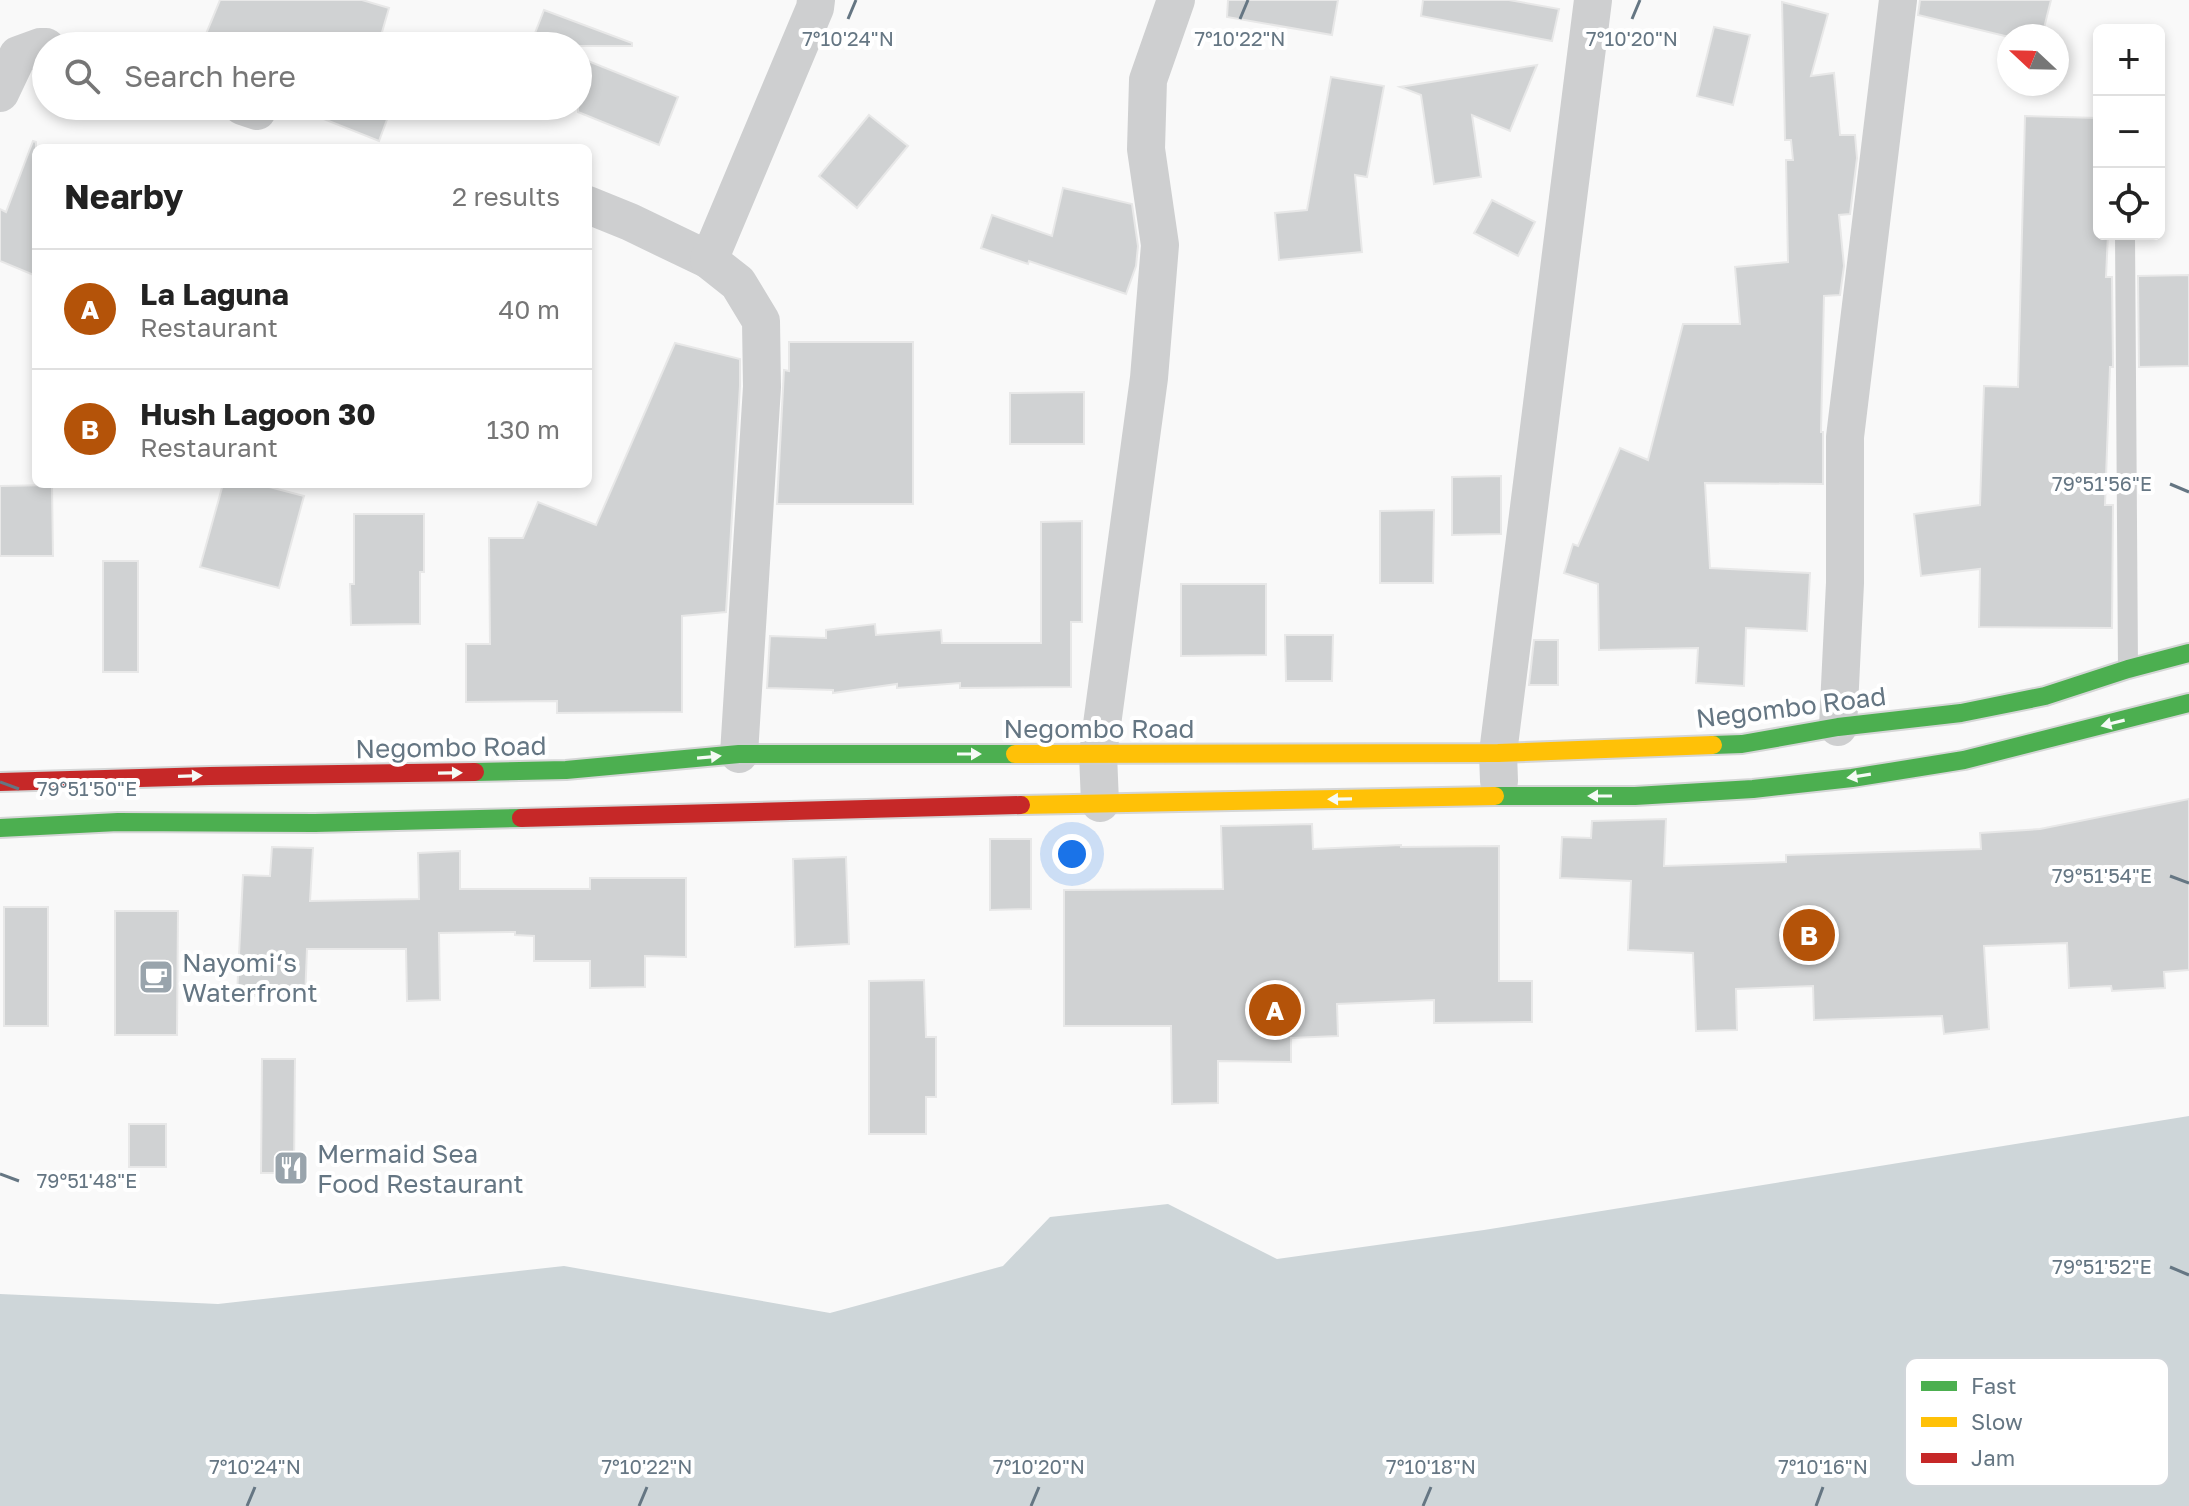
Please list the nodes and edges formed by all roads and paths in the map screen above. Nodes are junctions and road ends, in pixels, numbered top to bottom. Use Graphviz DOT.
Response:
graph roads {
  1 [pos="816,0"];
  2 [pos="1176,0"];
  3 [pos="1593,0"];
  4 [pos="1898,0"];
  5 [pos="32,50"];
  6 [pos="0,93"];
  7 [pos="592,207"];
  8 [pos="2125,240"];
  9 [pos="709,260"];
  10 [pos="2189,653"];
  11 [pos="2128,669"];
  12 [pos="2189,703"];
  13 [pos="1838,727"];
  14 [pos="1498,753"];
  15 [pos="739,754"];
  16 [pos="1098,754"];
  17 [pos="0,782"];
  18 [pos="1499,796"];
  19 [pos="1100,803"];
  20 [pos="0,828"];
  1 -- 9 [label="street"];
  2 -- 16 [label="street"];
  3 -- 14 [label="street"];
  4 -- 13 [label="street"];
  5 -- 6 [label="street"];
  7 -- 9 [label="street"];
  8 -- 11 [label="lane"];
  9 -- 15 [label="street"];
  10 -- 11 [label="highway, Negombo Road"];
  11 -- 13 [label="highway, Negombo Road"];
  12 -- 18 [label="highway, one-way"];
  13 -- 14 [label="highway, Negombo Road"];
  14 -- 16 [label="highway, Negombo Road"];
  14 -- 18 [label="street"];
  15 -- 16 [label="highway, Negombo Road, one-way"];
  17 -- 15 [label="highway, Negombo Road, one-way"];
  16 -- 19 [label="street"];
  18 -- 19 [label="highway, one-way"];
  19 -- 20 [label="highway"];
}
